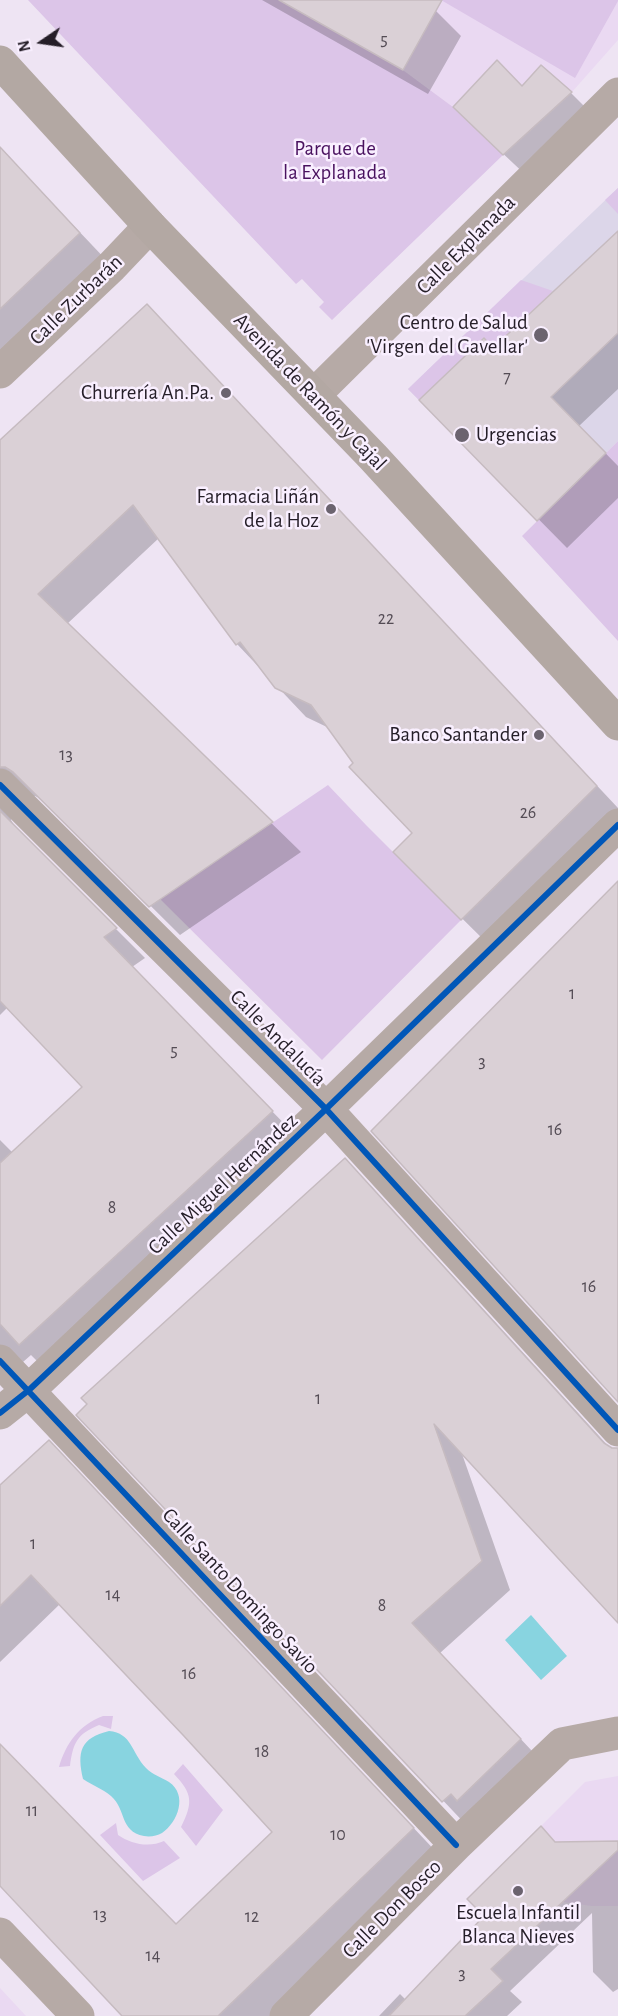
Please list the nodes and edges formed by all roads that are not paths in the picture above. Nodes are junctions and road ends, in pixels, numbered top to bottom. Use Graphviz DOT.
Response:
graph roads {
  1 [pos="0,62"];
  2 [pos="618,94"];
  3 [pos="150,226"];
  4 [pos="0,372"];
  5 [pos="314,395"];
  6 [pos="618,724"];
  7 [pos="0,785"];
  8 [pos="618,825"];
  9 [pos="326,1109"];
  10 [pos="0,1361"];
  11 [pos="29,1390"];
  12 [pos="0,1413"];
  13 [pos="618,1430"];
  14 [pos="618,1733"];
  15 [pos="456,1845"];
  16 [pos="0,1934"];
  17 [pos="78,2016"];
  18 [pos="286,2016"];
  1 -- 3 [label="main road, Avenida de Ramón y Cajal"];
  2 -- 5 [label="street, Calle Explanada"];
  3 -- 4 [label="street, Calle Zurbarán"];
  3 -- 5 [label="main road, Avenida de Ramón y Cajal"];
  5 -- 6 [label="main road, Avenida de Ramón y Cajal"];
  7 -- 9 [label="street, Calle Andalucía"];
  8 -- 9 [label="street, Calle Miguel Hernández"];
  9 -- 11 [label="street, Calle Miguel Hernández"];
  9 -- 13 [label="street, Calle Andalucía"];
  10 -- 11 [label="street, Calle Santo Domingo Savio"];
  11 -- 12 [label="street, Calle Miguel Hernández"];
  11 -- 15 [label="street, Calle Santo Domingo Savio"];
  14 -- 15 [label="street, Calle Don Bosco"];
  15 -- 18 [label="street, Calle Don Bosco"];
  16 -- 17 [label="street"];
}
